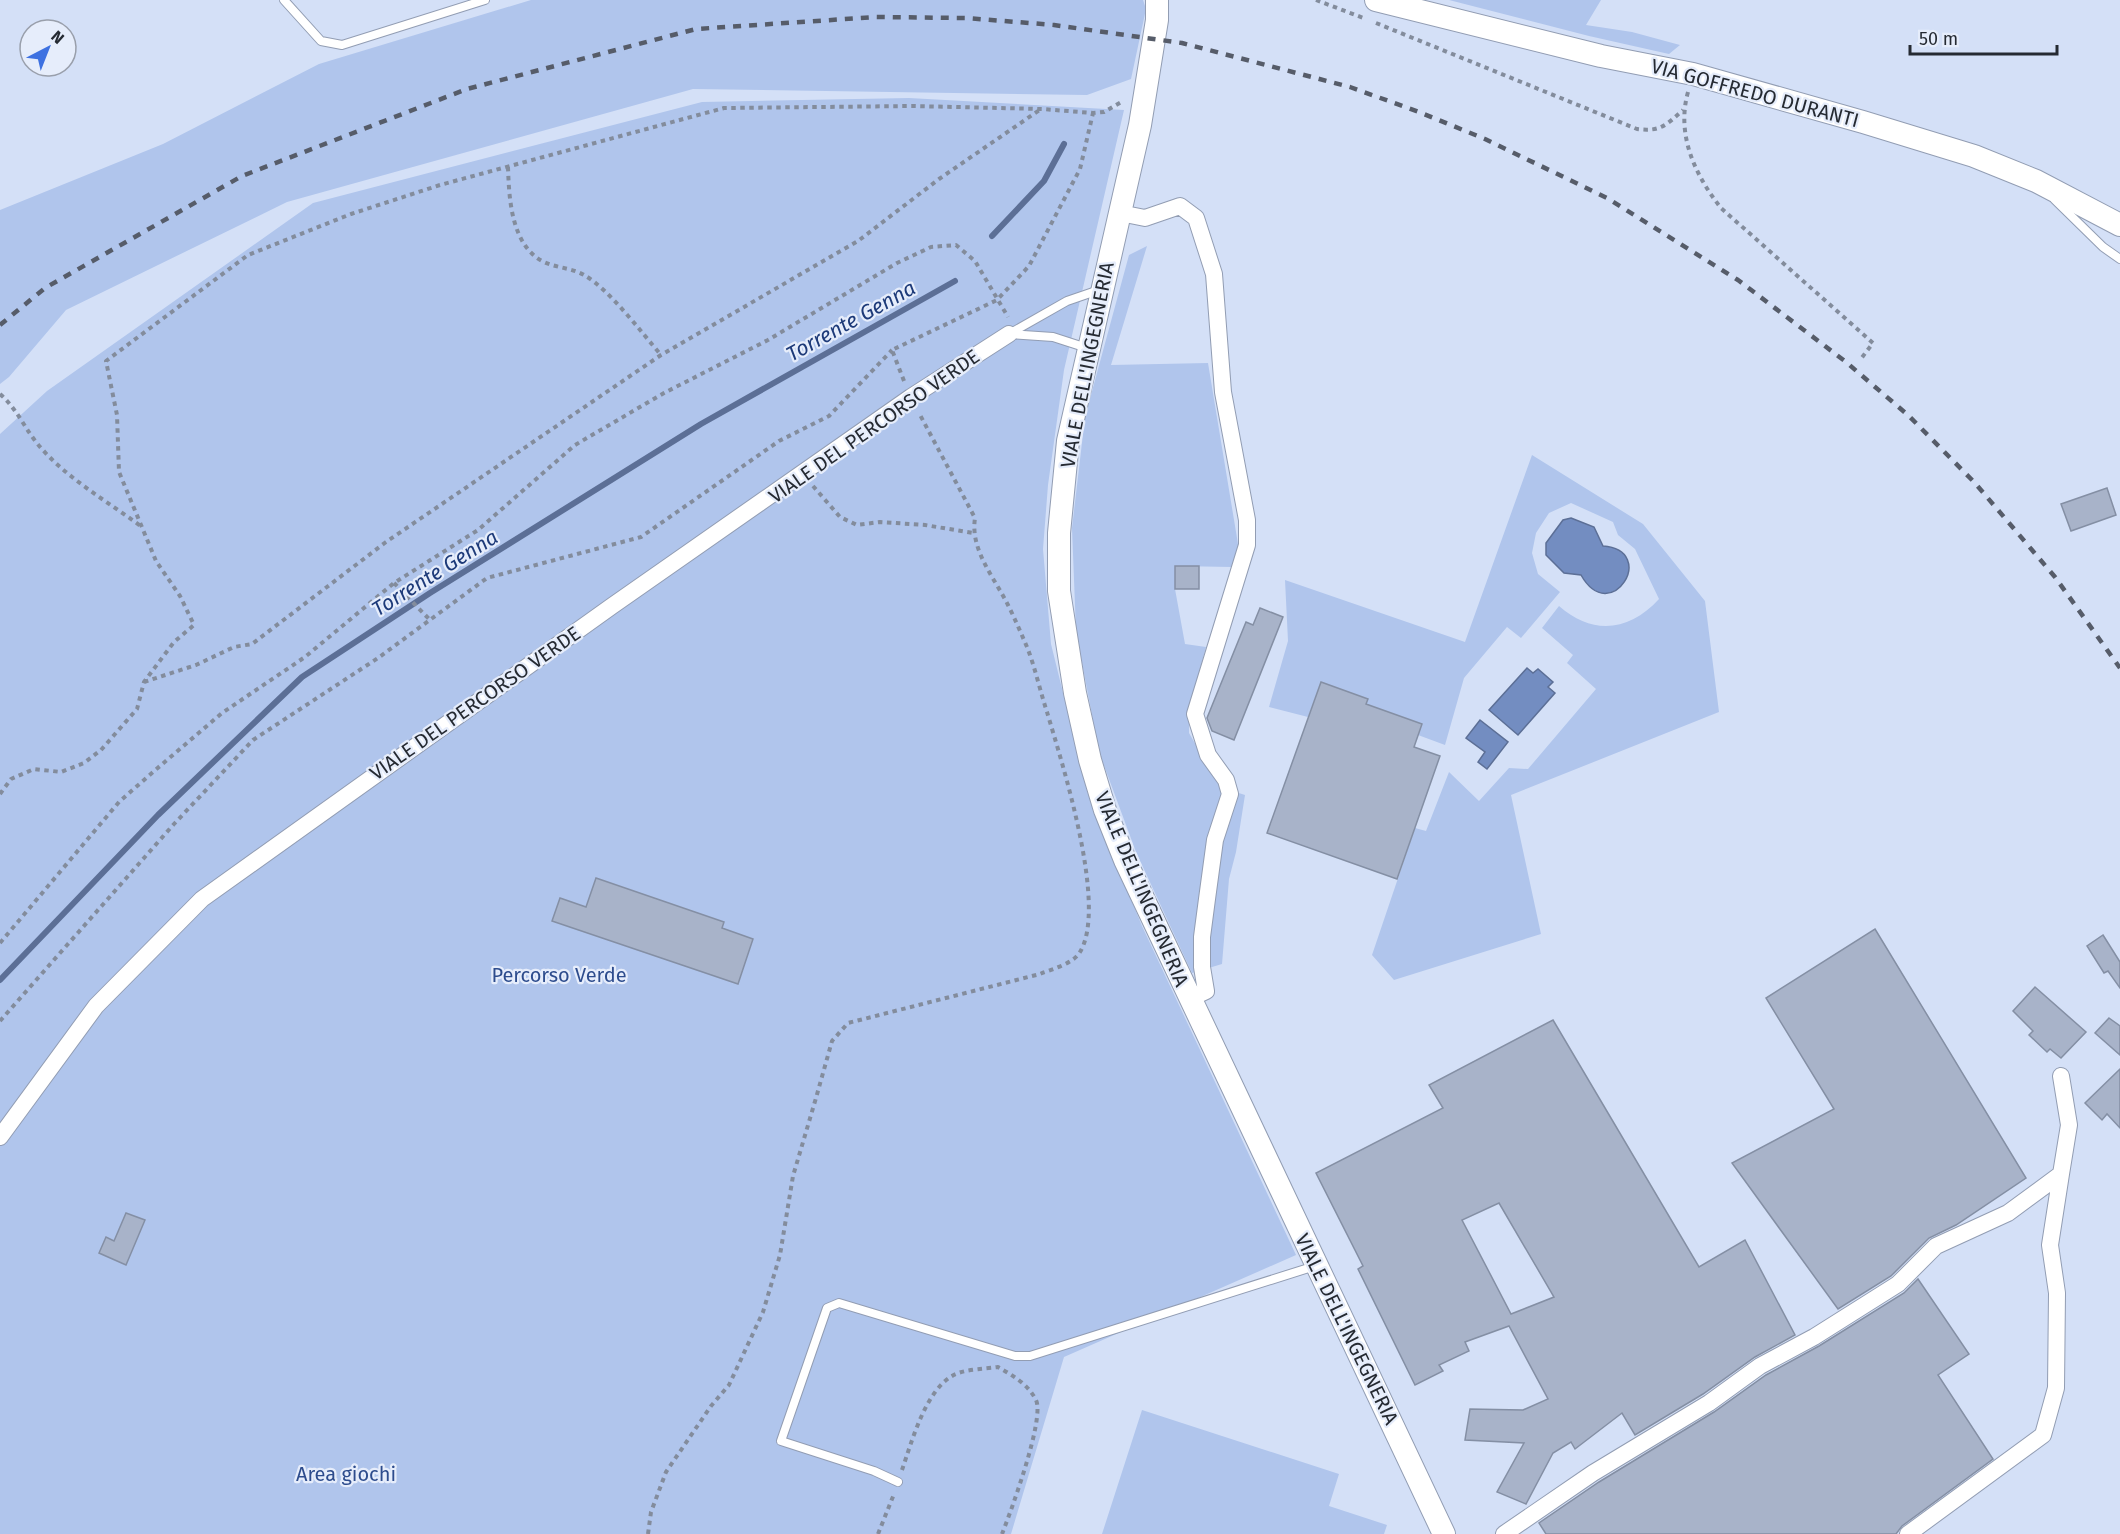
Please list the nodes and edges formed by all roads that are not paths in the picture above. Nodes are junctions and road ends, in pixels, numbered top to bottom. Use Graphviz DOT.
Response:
graph roads {
  1 [pos="284,0"];
  2 [pos="485,0"];
  3 [pos="1376,0"];
  4 [pos="1161,7"];
  5 [pos="2036,181"];
  6 [pos="1120,213"];
  7 [pos="2120,225"];
  8 [pos="2120,259"];
  9 [pos="1101,289"];
  10 [pos="1008,326"];
  11 [pos="1088,348"];
  12 [pos="1189,999"];
  13 [pos="2061,1076"];
  14 [pos="0,1137"];
  15 [pos="2061,1174"];
  16 [pos="1317,1265"];
  17 [pos="898,1482"];
  18 [pos="1444,1534"];
  19 [pos="1504,1534"];
  20 [pos="1908,1534"];
  1 -- 2 [label="lane"];
  3 -- 5 [label="street, VIA GOFFREDO DURANTI"];
  4 -- 6 [label="street, VIALE DELL'INGEGNERIA"];
  5 -- 7 [label="street, VIA GOFFREDO DURANTI"];
  5 -- 8 [label="lane"];
  6 -- 9 [label="street, VIALE DELL'INGEGNERIA"];
  6 -- 12 [label="street"];
  9 -- 10 [label="lane, VIALE DEL PERCORSO VERDE"];
  9 -- 11 [label="street, VIALE DELL'INGEGNERIA"];
  10 -- 11 [label="lane"];
  10 -- 14 [label="street, VIALE DEL PERCORSO VERDE"];
  11 -- 12 [label="street, VIALE DELL'INGEGNERIA"];
  12 -- 16 [label="street, VIALE DELL'INGEGNERIA"];
  13 -- 15 [label="street"];
  15 -- 19 [label="street"];
  15 -- 20 [label="street"];
  16 -- 17 [label="lane"];
  16 -- 18 [label="street, VIALE DELL'INGEGNERIA"];
}
